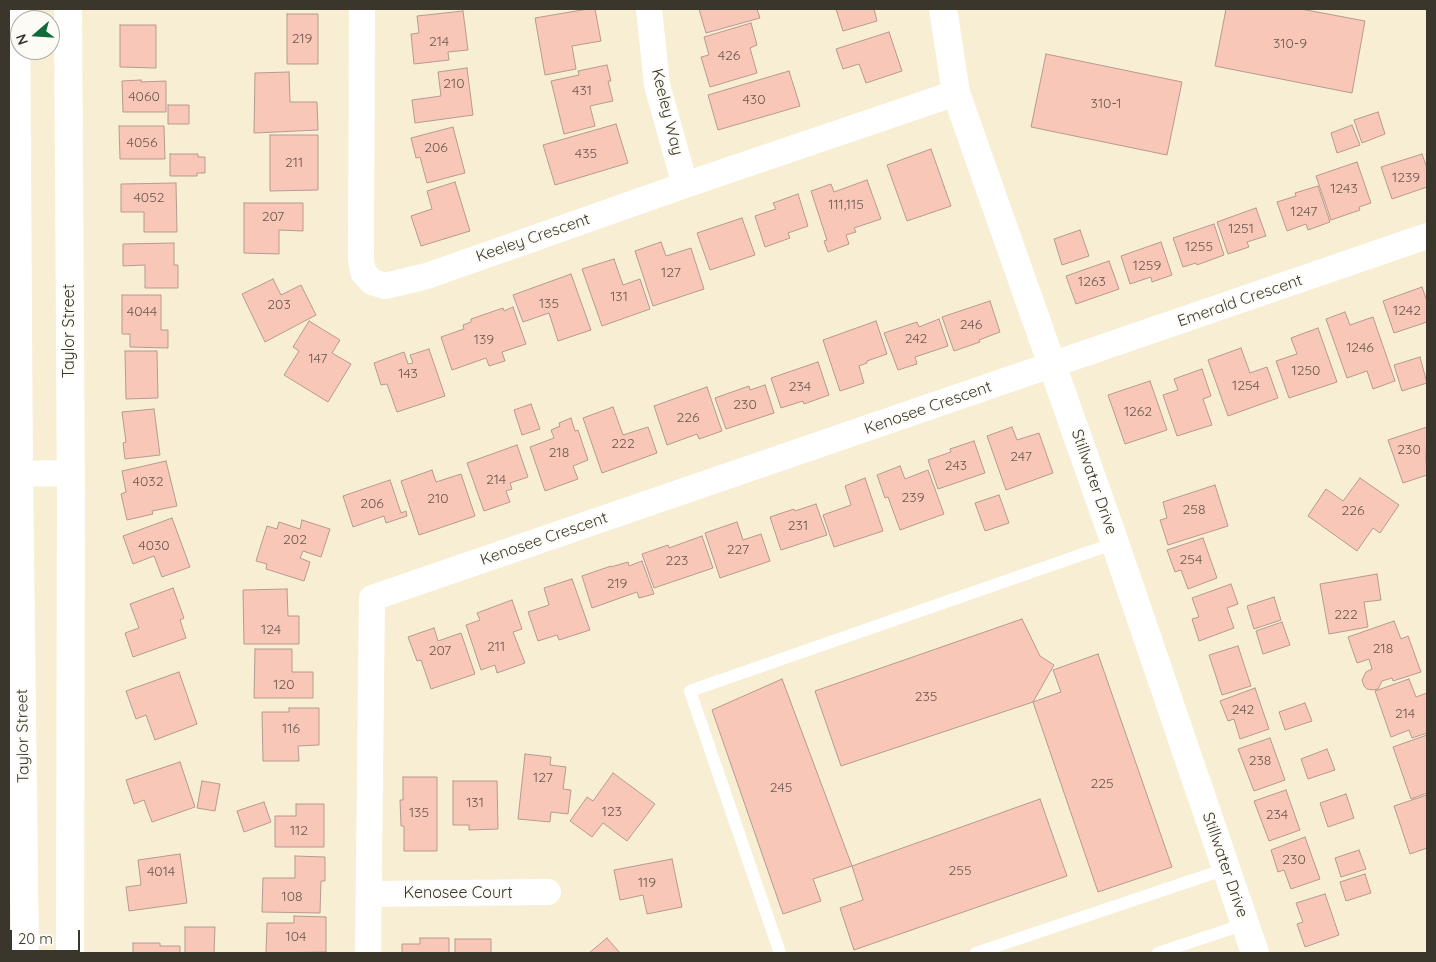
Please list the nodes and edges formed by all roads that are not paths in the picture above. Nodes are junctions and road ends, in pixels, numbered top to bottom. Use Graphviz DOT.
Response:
graph roads {
  1 [pos="16,9"];
  2 [pos="68,9"];
  3 [pos="362,9"];
  4 [pos="649,9"];
  5 [pos="943,9"];
  6 [pos="956,94"];
  7 [pos="685,184"];
  8 [pos="1427,236"];
  9 [pos="1053,366"];
  10 [pos="70,473"];
  11 [pos="14,474"];
  12 [pos="1115,543"];
  13 [pos="1226,869"];
  14 [pos="548,892"];
  15 [pos="369,894"];
  16 [pos="1245,924"];
  17 [pos="26,953"];
  18 [pos="70,953"];
  19 [pos="368,953"];
  20 [pos="780,953"];
  21 [pos="976,953"];
  22 [pos="1162,953"];
  23 [pos="1255,953"];
  1 -- 11 [label="main road, Taylor Street"];
  2 -- 10 [label="main road, Taylor Street"];
  3 -- 7 [label="street, Keeley Crescent"];
  4 -- 7 [label="street, Keeley Way"];
  5 -- 6 [label="main road, Stillwater Drive"];
  6 -- 7 [label="street, Keeley Crescent"];
  6 -- 9 [label="main road, Stillwater Drive"];
  8 -- 9 [label="street, Emerald Crescent"];
  9 -- 12 [label="main road, Stillwater Drive"];
  9 -- 15 [label="street, Kenosee Crescent"];
  10 -- 11 [label="street"];
  10 -- 18 [label="main road, Taylor Street"];
  11 -- 17 [label="main road, Taylor Street"];
  12 -- 13 [label="main road, Stillwater Drive"];
  12 -- 20 [label="lane"];
  13 -- 16 [label="main road, Stillwater Drive"];
  13 -- 21 [label="lane"];
  14 -- 15 [label="street, Kenosee Court"];
  15 -- 19 [label="street, Kenosee Crescent"];
  16 -- 22 [label="lane"];
  16 -- 23 [label="main road, Stillwater Drive"];
}
